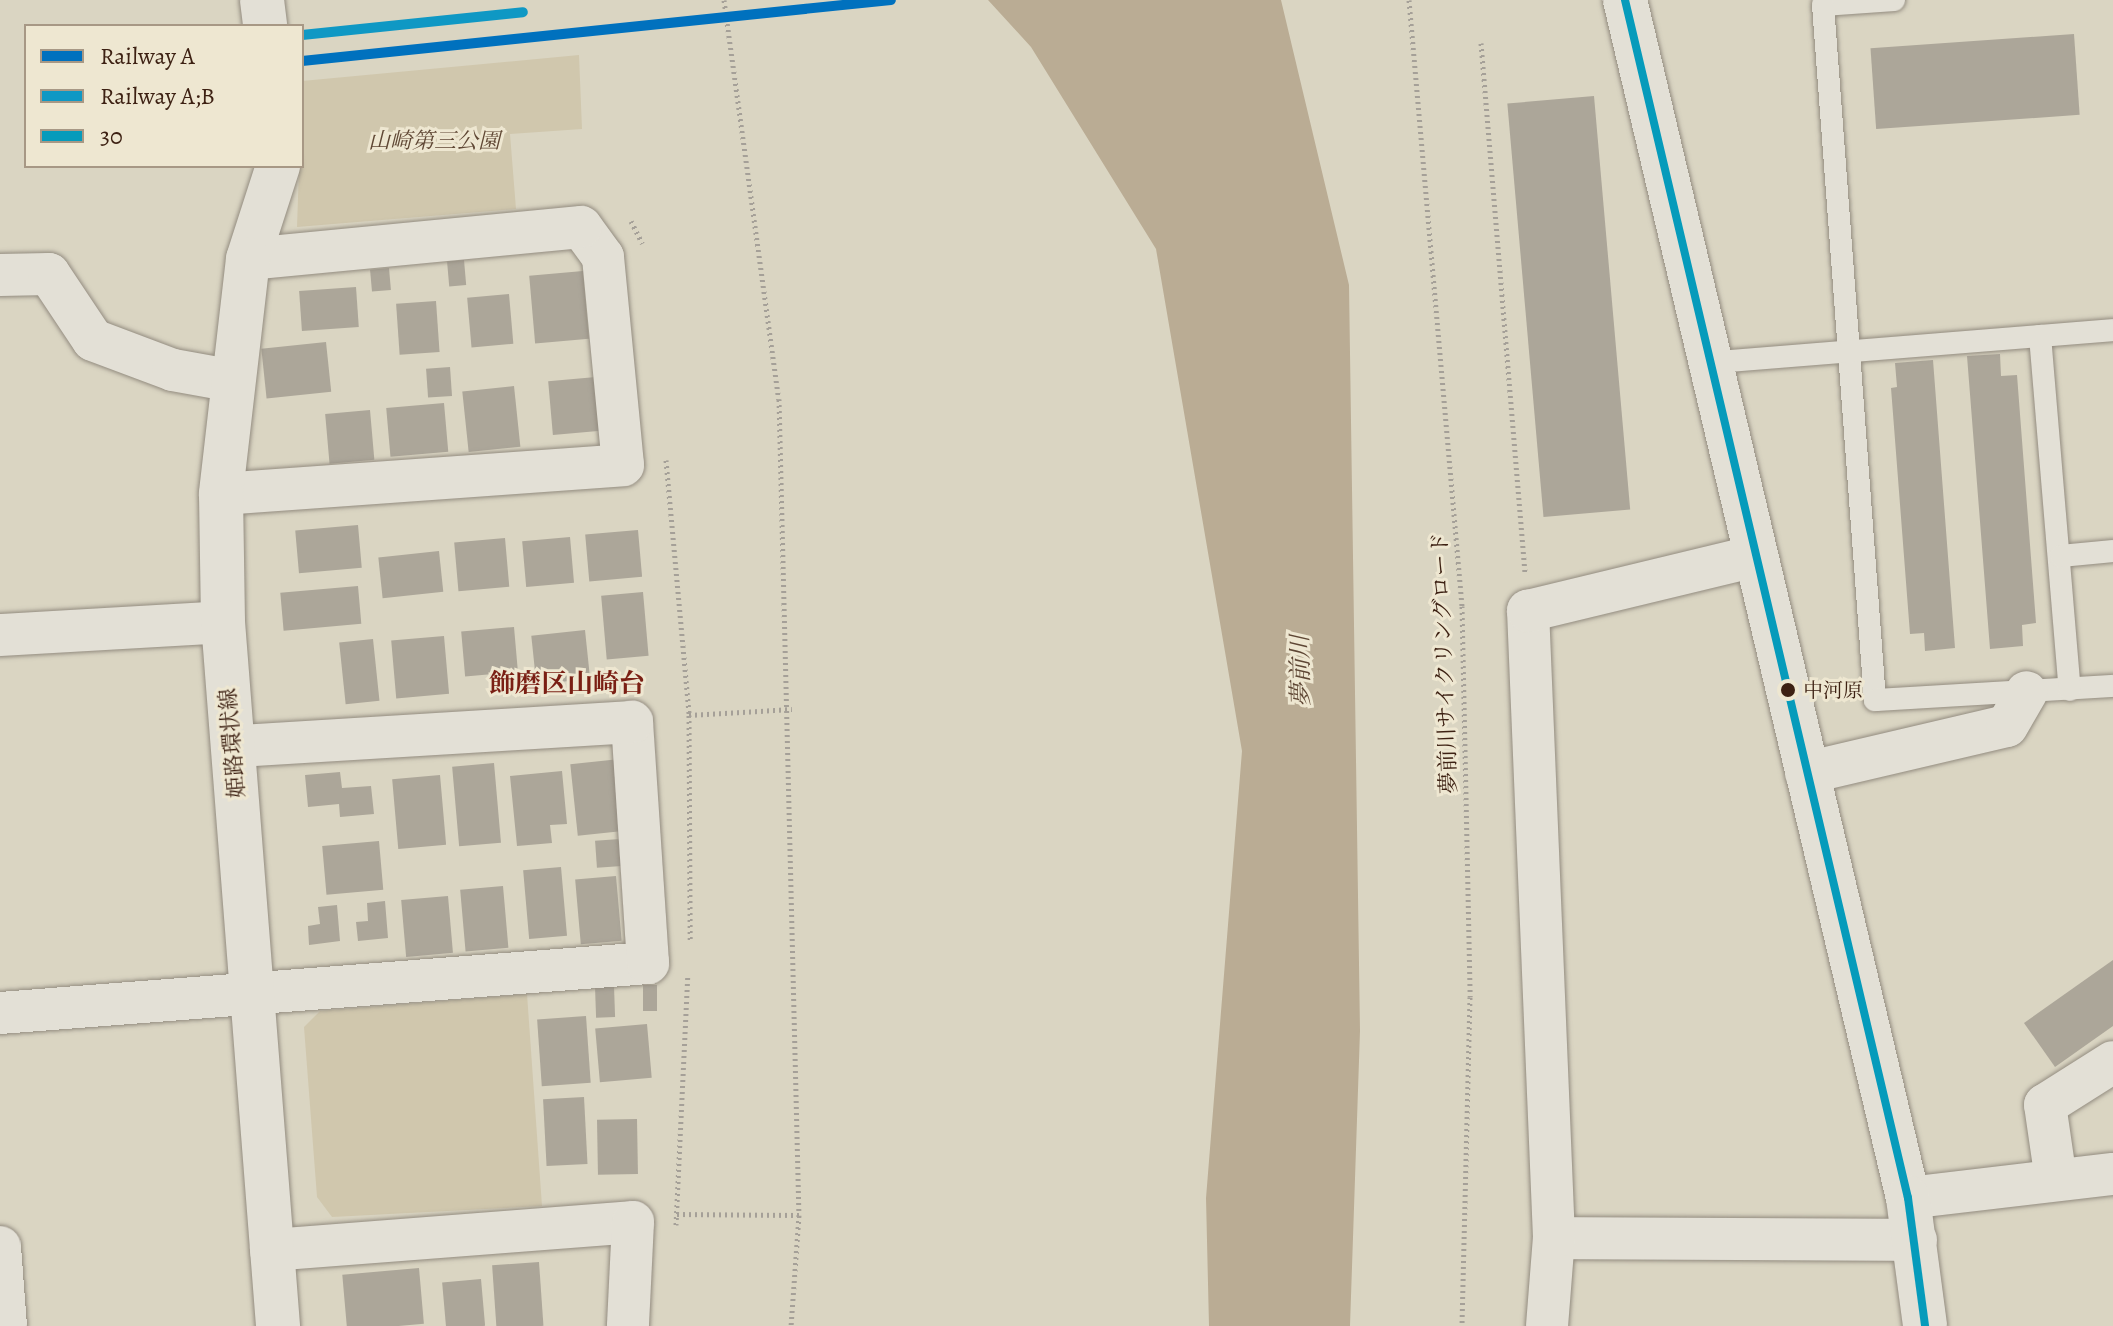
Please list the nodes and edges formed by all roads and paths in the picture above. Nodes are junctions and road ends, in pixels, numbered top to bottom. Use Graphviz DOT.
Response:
graph roads {
  1 [pos="262,0"];
  2 [pos="724,0"];
  3 [pos="1409,0"];
  4 [pos="1625,0"];
  5 [pos="1894,0"];
  6 [pos="265,24"];
  7 [pos="1481,43"];
  8 [pos="277,168"];
  9 [pos="248,259"];
  10 [pos="0,275"];
  11 [pos="2113,330"];
  12 [pos="2040,336"];
  13 [pos="1846,355"];
  14 [pos="1705,363"];
  15 [pos="234,381"];
  16 [pos="221,494"];
  17 [pos="2113,551"];
  18 [pos="1755,556"];
  19 [pos="2061,556"];
  20 [pos="1528,611"];
  21 [pos="223,622"];
  22 [pos="0,635"];
  23 [pos="2113,686"];
  24 [pos="2070,690"];
  25 [pos="2027,692"];
  26 [pos="792,709"];
  27 [pos="689,715"];
  28 [pos="234,746"];
  29 [pos="1806,773"];
  30 [pos="252,995"];
  31 [pos="0,1013"];
  32 [pos="2113,1062"];
  33 [pos="2113,1174"];
  34 [pos="2056,1180"];
  35 [pos="1908,1198"];
  36 [pos="677,1214"];
  37 [pos="799,1215"];
  38 [pos="1554,1238"];
  39 [pos="1916,1240"];
  40 [pos="0,1247"];
  41 [pos="271,1250"];
  42 [pos="0,1261"];
  43 [pos="6,1326"];
  44 [pos="278,1326"];
  45 [pos="628,1326"];
  46 [pos="791,1326"];
  47 [pos="1462,1326"];
  48 [pos="1547,1326"];
  49 [pos="1925,1326"];
  1 -- 6 [label="main road"];
  2 -- 26 [label="path"];
  3 -- 47 [label="path, 夢前川サイクリングロード"];
  4 -- 14 [label="main road"];
  5 -- 13 [label="lane"];
  7 -- 20 [label="path"];
  8 -- 9 [label="main road, 姫路環状線"];
  9 -- 15 [label="main road, 姫路環状線"];
  9 -- 16 [label="street"];
  10 -- 15 [label="street"];
  11 -- 12 [label="lane"];
  12 -- 13 [label="lane"];
  12 -- 19 [label="lane"];
  13 -- 14 [label="lane"];
  13 -- 25 [label="lane"];
  14 -- 18 [label="main road"];
  15 -- 16 [label="main road, 姫路環状線"];
  16 -- 21 [label="main road, 姫路環状線"];
  17 -- 19 [label="lane"];
  18 -- 20 [label="street"];
  18 -- 29 [label="main road"];
  19 -- 24 [label="lane"];
  20 -- 38 [label="street"];
  21 -- 22 [label="street"];
  21 -- 28 [label="main road, 姫路環状線"];
  23 -- 24 [label="lane"];
  24 -- 25 [label="lane"];
  25 -- 29 [label="street"];
  26 -- 27 [label="path"];
  26 -- 37 [label="path"];
  28 -- 30 [label="main road, 姫路環状線"];
  28 -- 30 [label="street"];
  29 -- 35 [label="main road"];
  30 -- 31 [label="street"];
  30 -- 41 [label="main road, 姫路環状線"];
  32 -- 34 [label="street"];
  33 -- 34 [label="street"];
  34 -- 35 [label="street"];
  35 -- 39 [label="main road"];
  36 -- 37 [label="path"];
  37 -- 46 [label="path"];
  38 -- 39 [label="street"];
  38 -- 48 [label="street"];
  39 -- 49 [label="main road"];
  40 -- 42 [label="street"];
  41 -- 44 [label="main road, 姫路環状線"];
  41 -- 45 [label="street"];
  42 -- 43 [label="street"];
}
